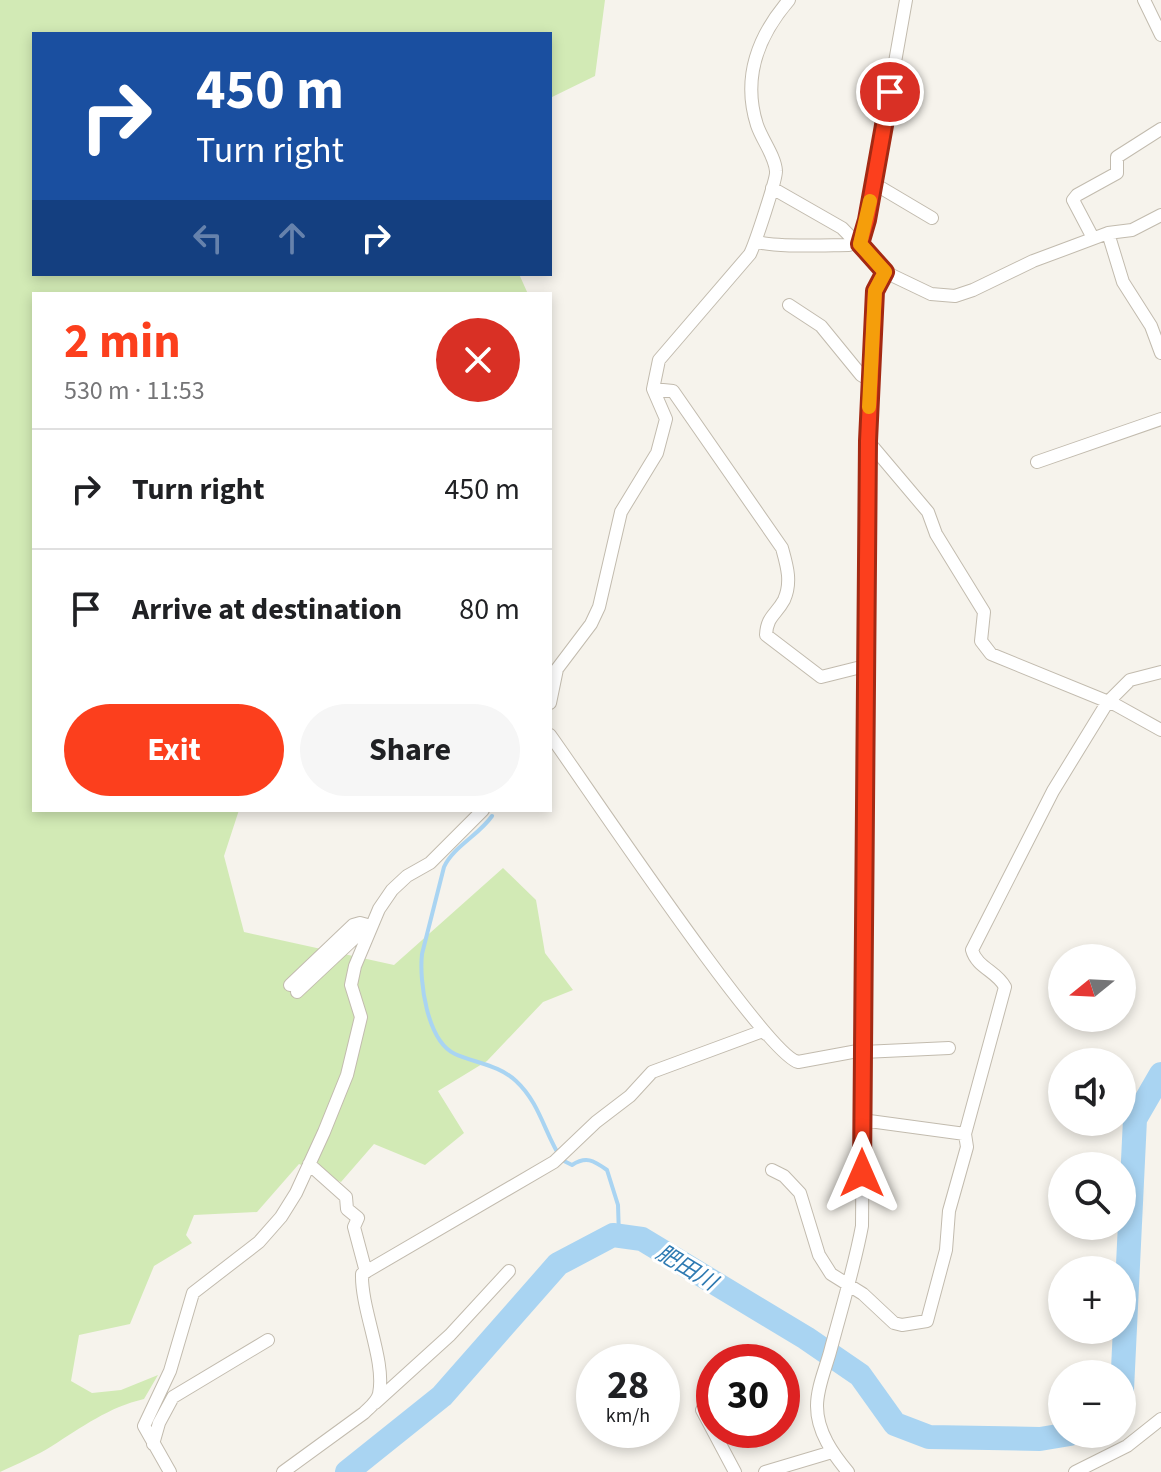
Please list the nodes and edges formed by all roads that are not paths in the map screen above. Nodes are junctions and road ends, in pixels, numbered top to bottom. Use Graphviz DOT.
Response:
graph roads {
  1 [pos="789,0"];
  2 [pos="906,0"];
  3 [pos="1144,0"];
  4 [pos="1161,35"];
  5 [pos="1161,129"];
  6 [pos="873,183"];
  7 [pos="772,188"];
  8 [pos="1161,215"];
  9 [pos="932,218"];
  10 [pos="1108,233"];
  11 [pos="1093,238"];
  12 [pos="756,241"];
  13 [pos="858,243"];
  14 [pos="885,272"];
  15 [pos="789,305"];
  16 [pos="1161,353"];
  17 [pos="871,381"];
  18 [pos="653,389"];
  19 [pos="1161,419"];
  20 [pos="868,441"];
  21 [pos="1037,462"];
  22 [pos="865,666"];
  23 [pos="1161,672"];
  24 [pos="552,693"];
  25 [pos="1107,703"];
  26 [pos="1161,730"];
  27 [pos="552,738"];
  28 [pos="481,812"];
  29 [pos="369,929"];
  30 [pos="294,988"];
  31 [pos="766,1034"];
  32 [pos="949,1048"];
  33 [pos="863,1051"];
  34 [pos="862,1120"];
  35 [pos="965,1134"];
  36 [pos="309,1164"];
  37 [pos="772,1170"];
  38 [pos="509,1271"];
  39 [pos="366,1272"];
  40 [pos="849,1284"];
  41 [pos="268,1340"];
  42 [pos="375,1403"];
  43 [pos="1161,1419"];
  44 [pos="153,1444"];
  45 [pos="722,1448"];
  46 [pos="832,1452"];
  47 [pos="170,1472"];
  48 [pos="283,1472"];
  49 [pos="735,1472"];
  50 [pos="765,1472"];
  51 [pos="848,1472"];
  52 [pos="1075,1472"];
  1 -- 7 [label="street"];
  2 -- 6 [label="street"];
  3 -- 4 [label="street"];
  5 -- 11 [label="street"];
  6 -- 9 [label="street"];
  6 -- 13 [label="street"];
  7 -- 12 [label="street"];
  7 -- 13 [label="street"];
  8 -- 10 [label="street"];
  10 -- 11 [label="street"];
  10 -- 16 [label="street"];
  11 -- 14 [label="street"];
  12 -- 13 [label="street"];
  12 -- 18 [label="street"];
  13 -- 14 [label="street"];
  14 -- 17 [label="street"];
  15 -- 17 [label="street"];
  17 -- 20 [label="street"];
  18 -- 22 [label="street"];
  18 -- 24 [label="street"];
  19 -- 21 [label="street"];
  20 -- 22 [label="street"];
  20 -- 25 [label="street"];
  22 -- 33 [label="street"];
  23 -- 25 [label="street"];
  25 -- 26 [label="street"];
  25 -- 35 [label="street"];
  27 -- 31 [label="street"];
  28 -- 29 [label="street"];
  29 -- 30 [label="street"];
  29 -- 36 [label="street"];
  31 -- 33 [label="street"];
  31 -- 39 [label="street"];
  32 -- 33 [label="street"];
  33 -- 34 [label="street"];
  34 -- 35 [label="street"];
  34 -- 40 [label="street"];
  35 -- 40 [label="street"];
  36 -- 39 [label="street"];
  36 -- 44 [label="street"];
  37 -- 40 [label="street"];
  38 -- 42 [label="street"];
  39 -- 42 [label="street"];
  40 -- 46 [label="street"];
  41 -- 44 [label="street"];
  42 -- 48 [label="street"];
  43 -- 52 [label="street"];
  44 -- 47 [label="street"];
  45 -- 49 [label="street"];
  46 -- 50 [label="street"];
  46 -- 51 [label="street"];
}
